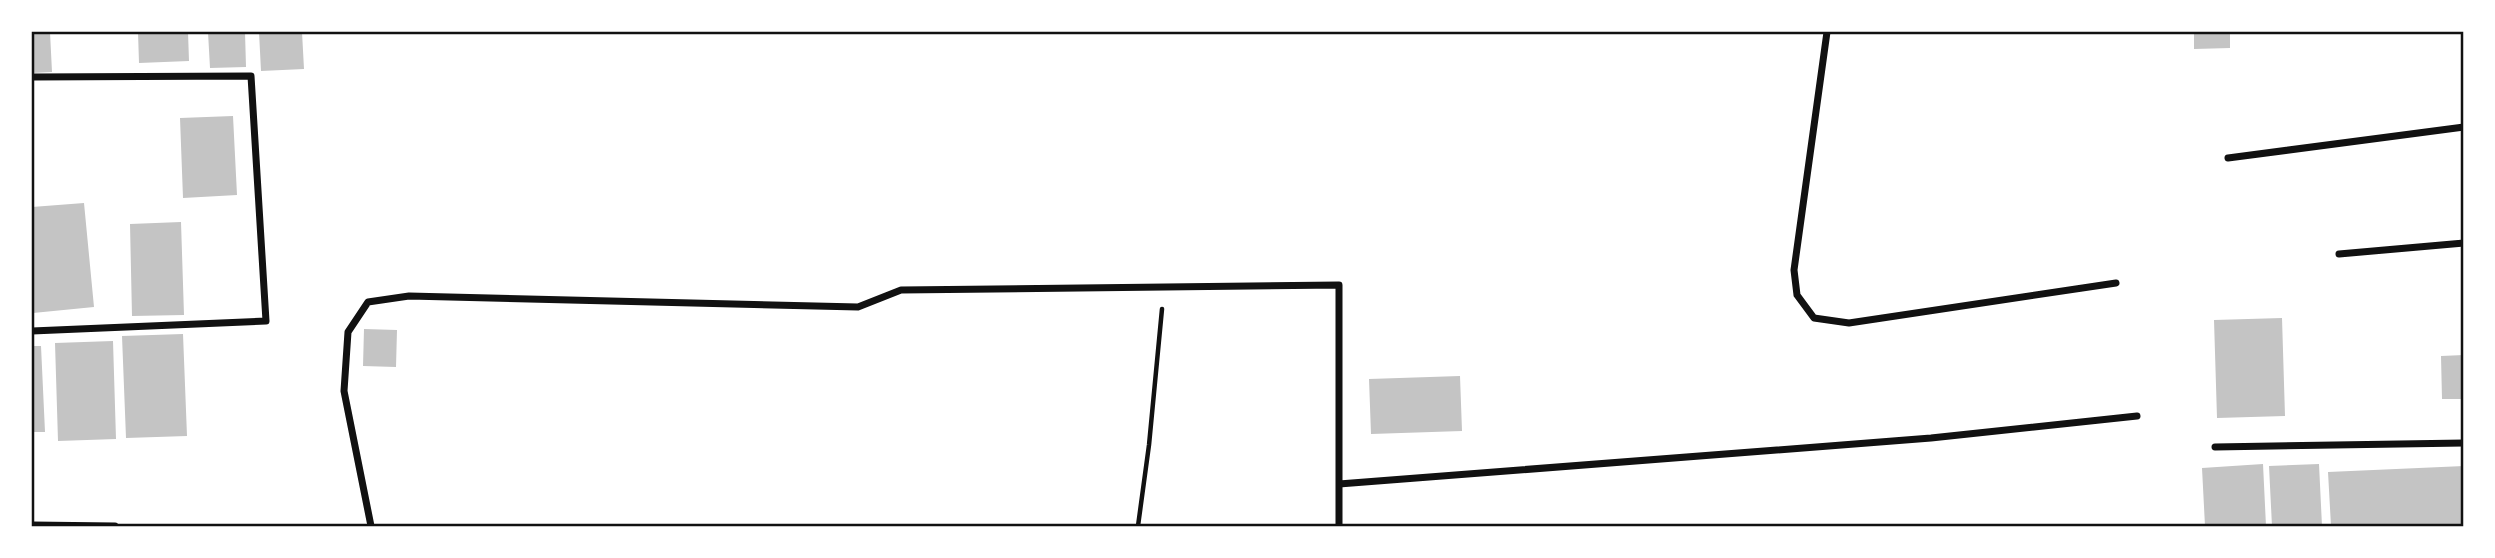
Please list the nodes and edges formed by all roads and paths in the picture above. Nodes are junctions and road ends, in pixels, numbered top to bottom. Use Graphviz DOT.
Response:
graph roads {
  1 [pos="1827,32"];
  2 [pos="32,77"];
  3 [pos="2463,127"];
  4 [pos="2228,158"];
  5 [pos="2463,243"];
  6 [pos="2339,254"];
  7 [pos="2116,283"];
  8 [pos="1164,287"];
  9 [pos="32,331"];
  10 [pos="2137,416"];
  11 [pos="2463,443"];
  12 [pos="2215,447"];
  13 [pos="1339,484"];
  14 [pos="34,525"];
  15 [pos="115,527"];
  16 [pos="371,527"];
  17 [pos="1138,527"];
  18 [pos="1339,527"];
  1 -- 7 [label="street"];
  2 -- 9 [label="street"];
  3 -- 4 [label="street"];
  5 -- 6 [label="street"];
  8 -- 13 [label="street"];
  8 -- 16 [label="street"];
  8 -- 17 [label="path"];
  10 -- 13 [label="street"];
  11 -- 12 [label="street"];
  13 -- 18 [label="street"];
  14 -- 15 [label="street"];
}
